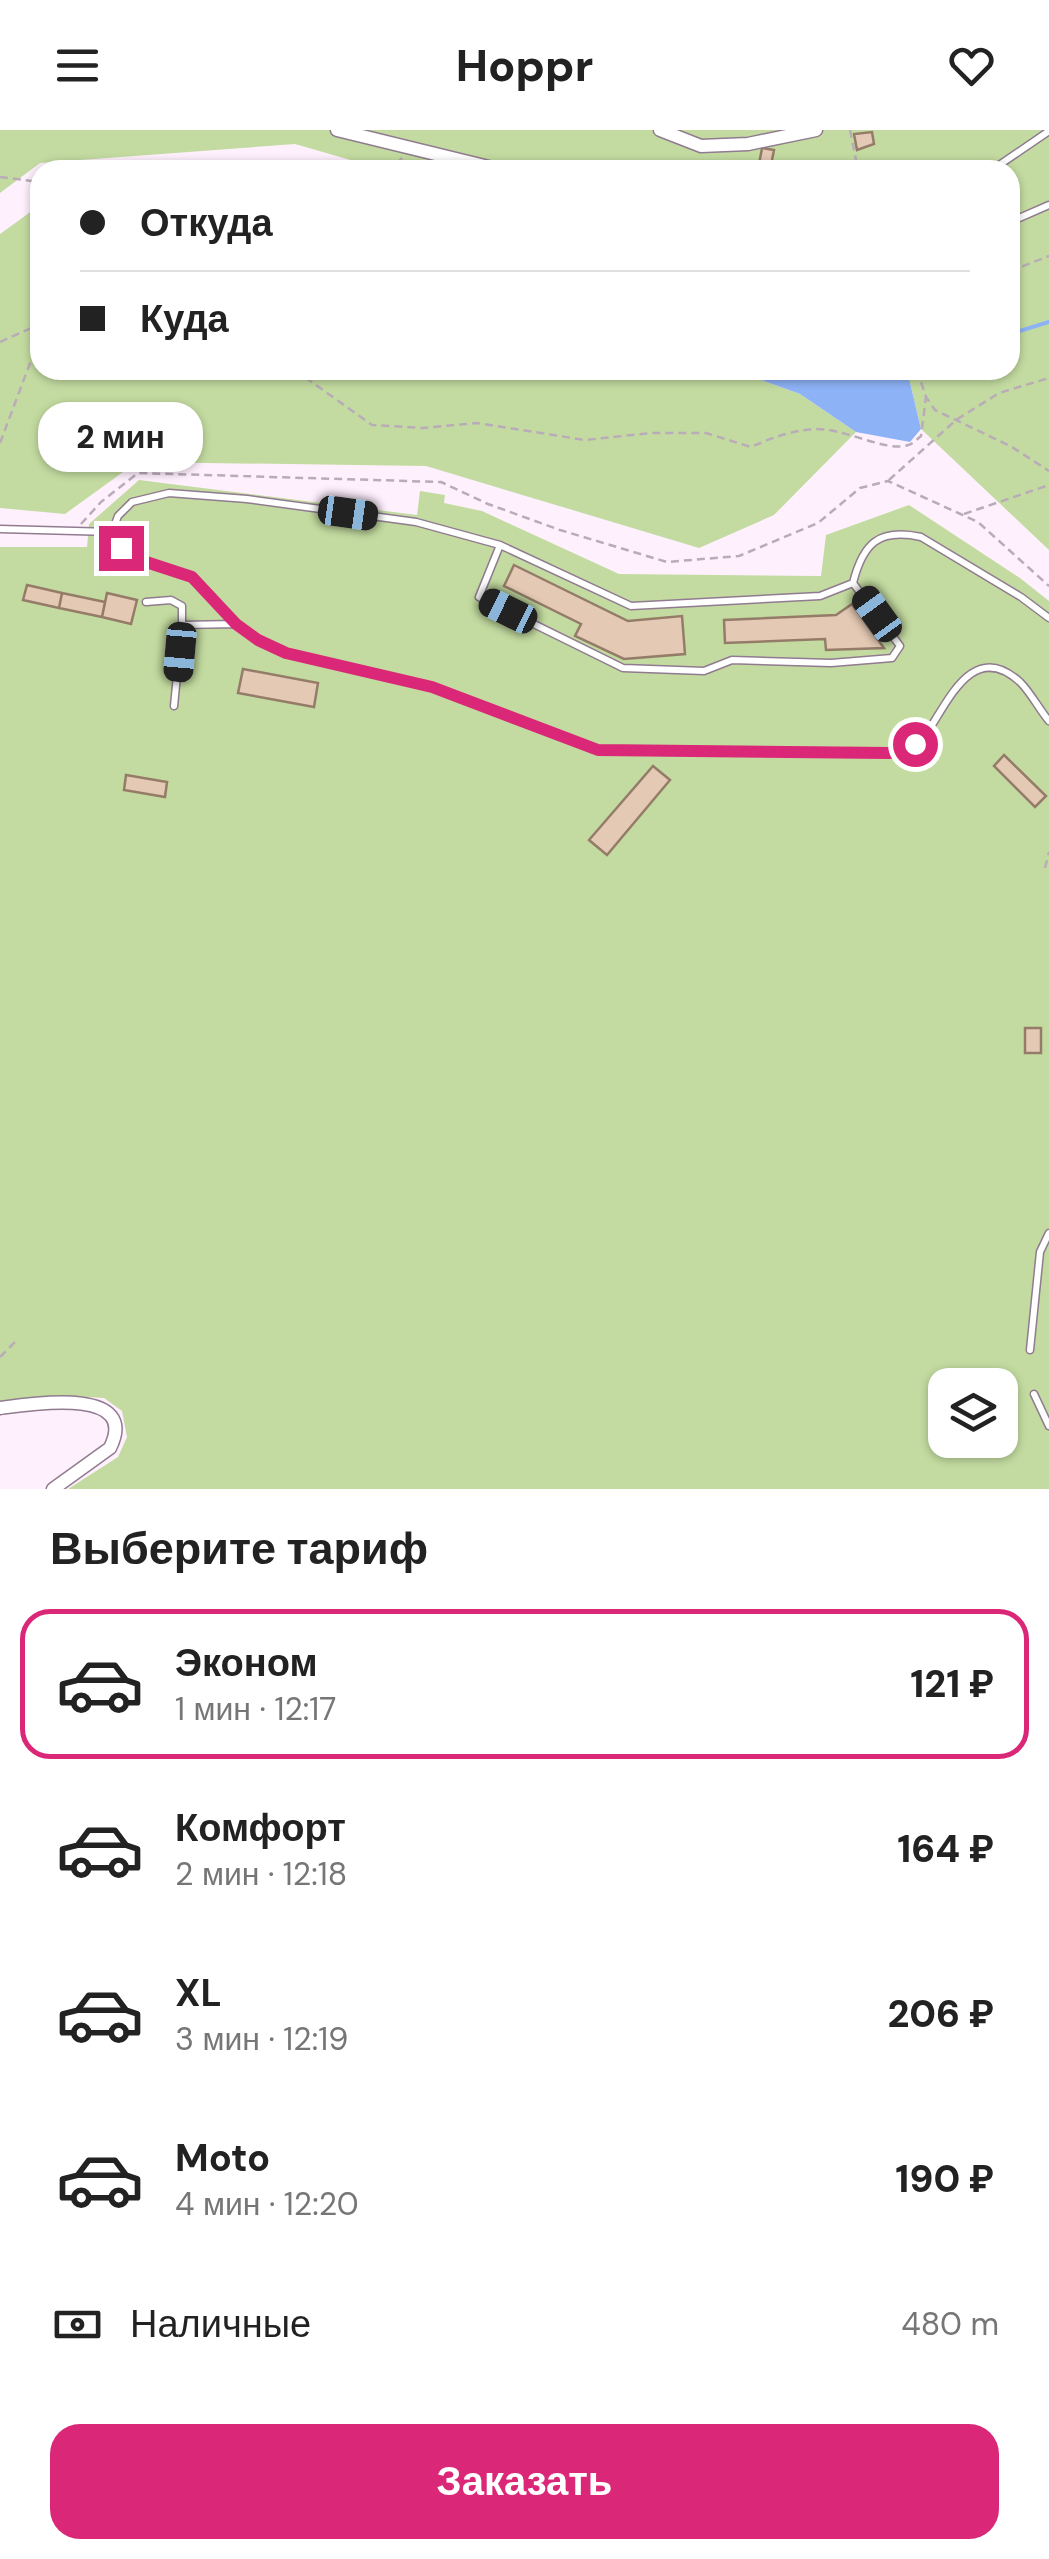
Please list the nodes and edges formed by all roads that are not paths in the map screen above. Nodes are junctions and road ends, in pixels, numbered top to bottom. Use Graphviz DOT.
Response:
graph roads {
  1 [pos="337,130"];
  2 [pos="660,130"];
  3 [pos="816,130"];
  4 [pos="1049,131"];
  5 [pos="456,160"];
  6 [pos="1007,160"];
  7 [pos="1049,205"];
  8 [pos="1020,218"];
  9 [pos="0,529"];
  10 [pos="112,532"];
  11 [pos="500,545"];
  12 [pos="854,583"];
  13 [pos="146,602"];
  14 [pos="1049,618"];
  15 [pos="236,624"];
  16 [pos="182,626"];
  17 [pos="174,706"];
  18 [pos="1049,721"];
  19 [pos="1049,1234"];
  20 [pos="1044,1252"];
  21 [pos="1030,1350"];
  22 [pos="1034,1394"];
  23 [pos="0,1408"];
  24 [pos="1049,1426"];
  25 [pos="53,1489"];
  1 -- 5 [label="street"];
  2 -- 3 [label="street"];
  4 -- 6 [label="lane"];
  7 -- 8 [label="lane"];
  9 -- 10 [label="lane"];
  10 -- 11 [label="lane"];
  10 -- 15 [label="lane"];
  11 -- 12 [label="lane"];
  11 -- 12 [label="lane"];
  12 -- 14 [label="lane"];
  13 -- 16 [label="lane"];
  15 -- 16 [label="lane"];
  15 -- 18 [label="lane"];
  16 -- 17 [label="lane"];
  19 -- 20 [label="lane"];
  20 -- 21 [label="lane"];
  22 -- 24 [label="lane"];
  23 -- 25 [label="street"];
}
